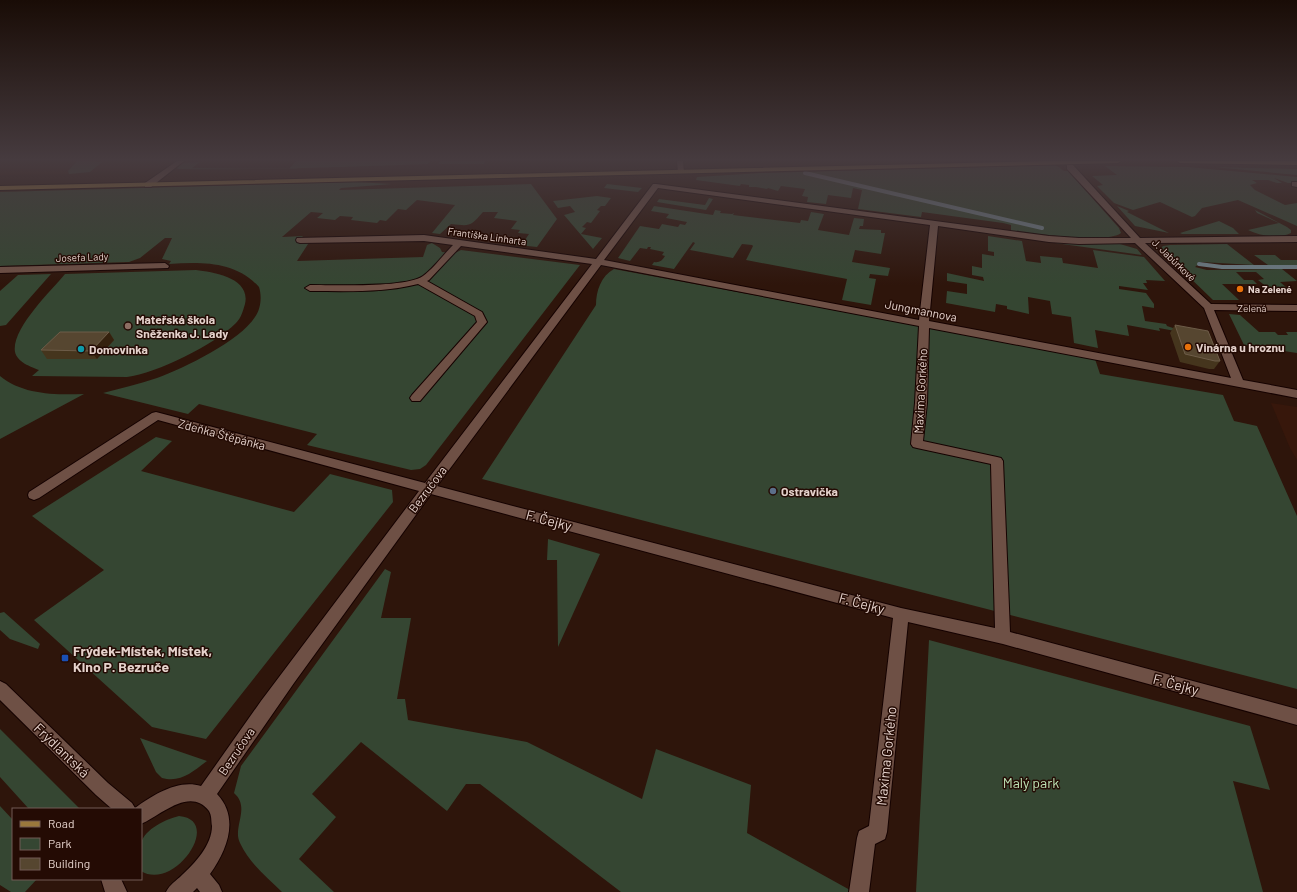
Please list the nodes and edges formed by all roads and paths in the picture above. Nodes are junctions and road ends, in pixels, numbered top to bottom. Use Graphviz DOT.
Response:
graph roads {
  1 [pos="643,203"];
  2 [pos="778,203"];
  3 [pos="1103,203"];
  4 [pos="934,224"];
  5 [pos="1297,239"];
  6 [pos="300,240"];
  7 [pos="1137,240"];
  8 [pos="459,243"];
  9 [pos="598,262"];
  10 [pos="165,266"];
  11 [pos="0,270"];
  12 [pos="420,281"];
  13 [pos="310,288"];
  14 [pos="1208,307"];
  15 [pos="1297,308"];
  16 [pos="924,323"];
  17 [pos="1239,384"];
  18 [pos="1297,394"];
  19 [pos="416,398"];
  20 [pos="428,488"];
  21 [pos="34,495"];
  22 [pos="901,614"];
  23 [pos="1003,637"];
  24 [pos="0,689"];
  25 [pos="1297,717"];
  26 [pos="205,796"];
  27 [pos="125,808"];
  28 [pos="142,814"];
  29 [pos="198,874"];
  30 [pos="111,880"];
  31 [pos="117,892"];
  32 [pos="176,892"];
  33 [pos="212,892"];
  34 [pos="859,892"];
  1 -- 9 [label="street, Bezručova"];
  2 -- 4 [label="street, Bezručova"];
  3 -- 7 [label="street, J. Jabůrkové"];
  4 -- 7 [label="street"];
  4 -- 16 [label="street, Maxima Gorkého"];
  5 -- 7 [label="street"];
  6 -- 8 [label="street, Františka Linharta"];
  7 -- 14 [label="street, J. Jabůrkové"];
  8 -- 9 [label="street, Františka Linharta"];
  8 -- 12 [label="street"];
  9 -- 16 [label="street, Jungmannova"];
  9 -- 20 [label="street, Bezručova"];
  10 -- 11 [label="street, Josefa Lady"];
  12 -- 13 [label="street"];
  12 -- 19 [label="street"];
  14 -- 15 [label="street, Zelená"];
  14 -- 17 [label="street, J. Jabůrkové"];
  16 -- 17 [label="street, Jungmannova"];
  16 -- 23 [label="street, Maxima Gorkého"];
  17 -- 18 [label="street, Jungmannova"];
  20 -- 21 [label="street, Zdeňka Štěpánka"];
  20 -- 22 [label="street, F. Čejky"];
  20 -- 26 [label="street, Bezručova"];
  22 -- 23 [label="street, F. Čejky"];
  22 -- 34 [label="street, Maxima Gorkého"];
  23 -- 25 [label="street, F. Čejky"];
  24 -- 27 [label="street, Frýdlantská"];
  26 -- 28 [label="street"];
  26 -- 29 [label="street"];
  29 -- 32 [label="street"];
  29 -- 33 [label="street"];
  30 -- 31 [label="street"];
}
